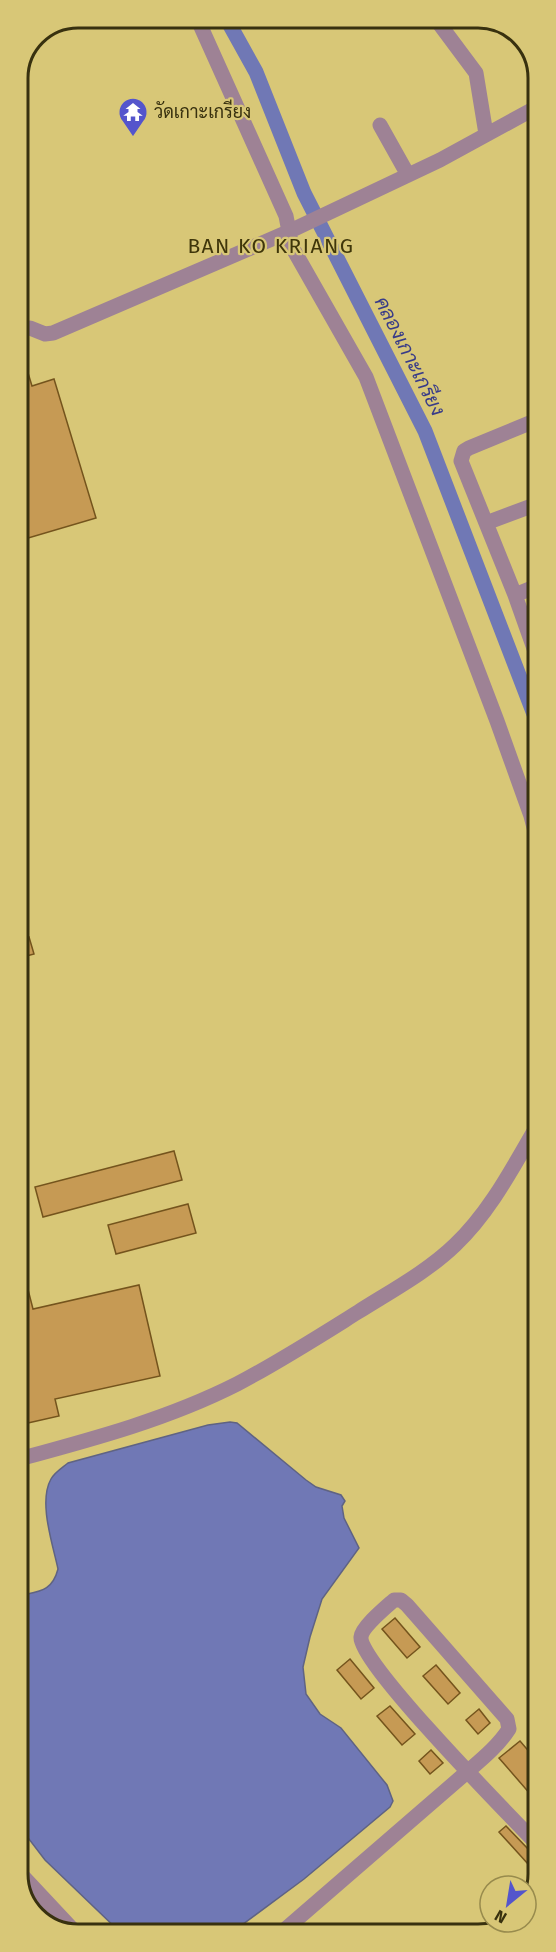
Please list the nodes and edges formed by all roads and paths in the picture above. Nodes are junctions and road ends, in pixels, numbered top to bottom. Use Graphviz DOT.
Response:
graph roads {
  1 [pos="202,28"];
  2 [pos="443,29"];
  3 [pos="528,111"];
  4 [pos="380,125"];
  5 [pos="486,134"];
  6 [pos="408,175"];
  7 [pos="294,229"];
  8 [pos="30,328"];
  9 [pos="528,424"];
  10 [pos="528,507"];
  11 [pos="486,523"];
  12 [pos="528,590"];
  13 [pos="515,595"];
  14 [pos="528,632"];
  15 [pos="528,808"];
  16 [pos="528,1141"];
  17 [pos="28,1457"];
  18 [pos="467,1772"];
  19 [pos="528,1835"];
  20 [pos="29,1883"];
  21 [pos="66,1922"];
  22 [pos="294,1924"];
  1 -- 7 [label="street"];
  2 -- 5 [label="street"];
  3 -- 5 [label="street"];
  4 -- 6 [label="street"];
  5 -- 6 [label="street"];
  6 -- 7 [label="street"];
  7 -- 8 [label="street"];
  7 -- 15 [label="street"];
  9 -- 11 [label="street"];
  10 -- 11 [label="street"];
  11 -- 13 [label="street"];
  12 -- 13 [label="street"];
  13 -- 14 [label="street"];
  16 -- 17 [label="street"];
  18 -- 18 [label="street"];
  18 -- 19 [label="street"];
  18 -- 22 [label="street"];
  20 -- 21 [label="street"];
}
